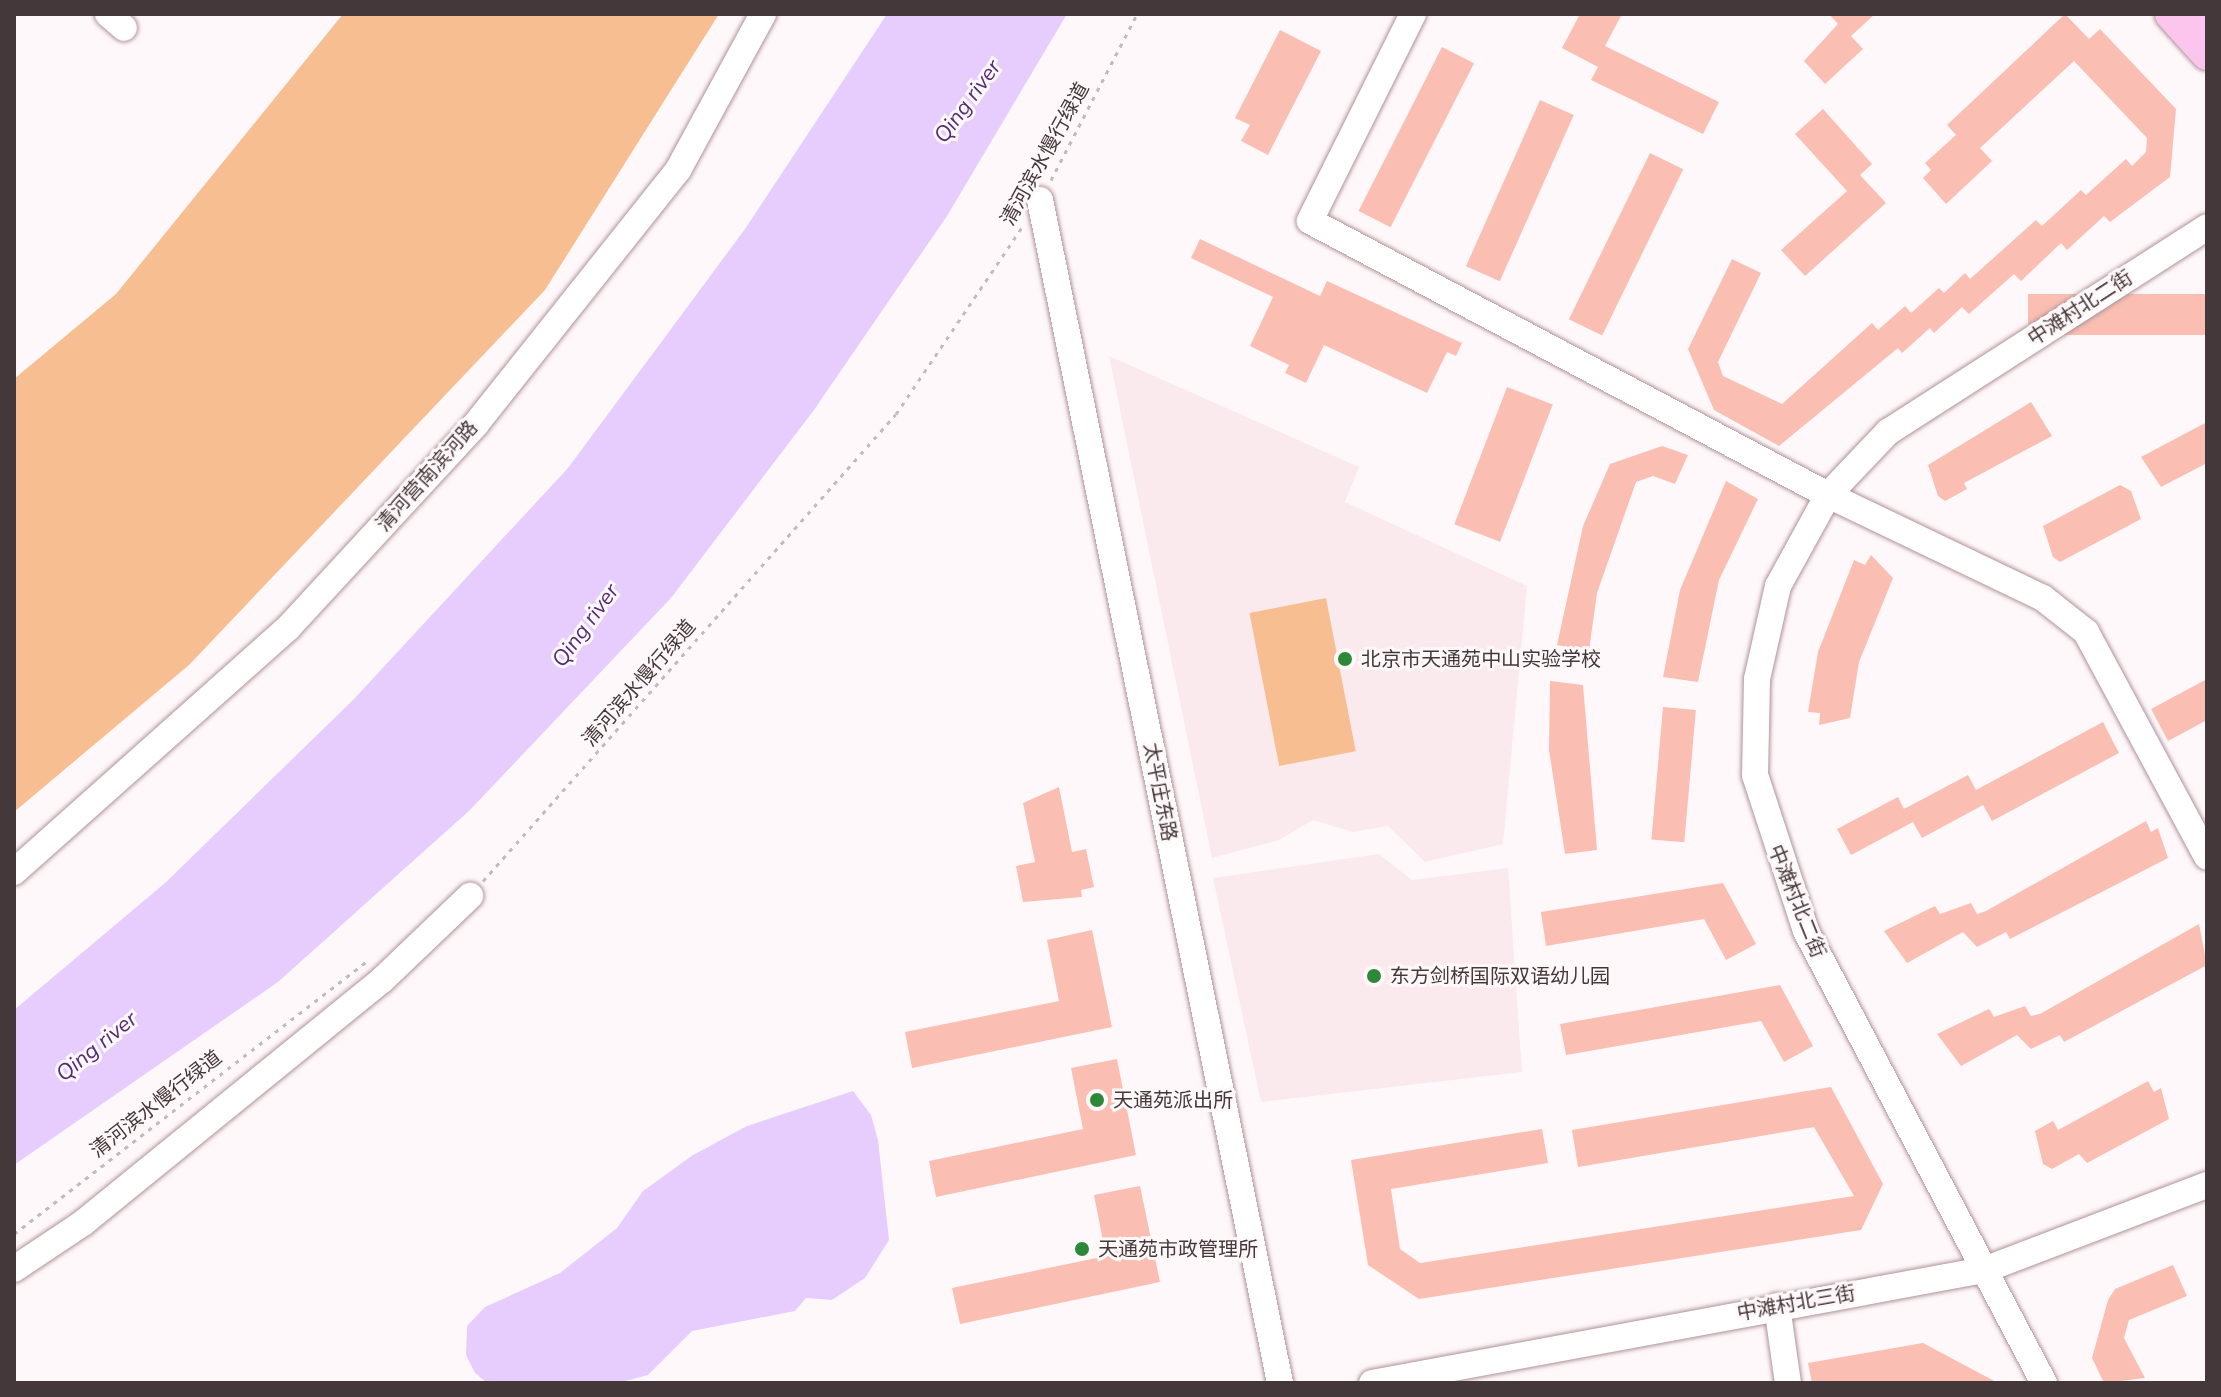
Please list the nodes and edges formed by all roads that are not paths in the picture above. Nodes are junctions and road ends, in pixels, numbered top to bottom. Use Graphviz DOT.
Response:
graph roads {
  1 [pos="763,14"];
  2 [pos="1413,14"];
  3 [pos="2171,14"];
  4 [pos="2207,54"];
  5 [pos="1040,200"];
  6 [pos="2207,227"];
  7 [pos="1828,495"];
  8 [pos="2207,857"];
  9 [pos="14,872"];
  10 [pos="470,896"];
  11 [pos="2207,1185"];
  12 [pos="14,1269"];
  13 [pos="1984,1270"];
  14 [pos="1777,1306"];
  15 [pos="1280,1383"];
  16 [pos="1372,1383"];
  17 [pos="1788,1383"];
  18 [pos="2044,1383"];
  1 -- 9 [label="street, 清河营南滨河路"];
  2 -- 7 [label="street"];
  3 -- 4 [label="main road"];
  5 -- 15 [label="street, 太平庄东路"];
  6 -- 7 [label="street, 中滩村北二街"];
  7 -- 8 [label="street"];
  7 -- 13 [label="street, 中滩村北二街"];
  10 -- 12 [label="street"];
  11 -- 13 [label="street, 中滩村北三街"];
  13 -- 14 [label="street, 中滩村北三街"];
  13 -- 18 [label="street, 中滩村北二街"];
  14 -- 16 [label="street, 中滩村北三街"];
  14 -- 17 [label="street"];
}
